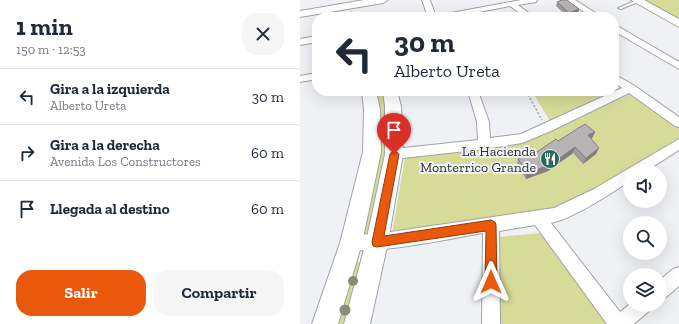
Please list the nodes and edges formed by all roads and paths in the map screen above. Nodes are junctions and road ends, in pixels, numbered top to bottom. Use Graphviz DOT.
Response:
graph roads {
  1 [pos="383,0"];
  2 [pos="426,0"];
  3 [pos="533,0"];
  4 [pos="570,0"];
  5 [pos="637,0"];
  6 [pos="349,2"];
  7 [pos="512,4"];
  8 [pos="367,5"];
  9 [pos="300,7"];
  10 [pos="620,8"];
  11 [pos="353,12"];
  12 [pos="430,12"];
  13 [pos="484,12"];
  14 [pos="523,12"];
  15 [pos="590,12"];
  16 [pos="300,14"];
  17 [pos="679,24"];
  18 [pos="619,30"];
  19 [pos="312,40"];
  20 [pos="300,42"];
  21 [pos="679,66"];
  22 [pos="312,77"];
  23 [pos="300,79"];
  24 [pos="619,80"];
  25 [pos="631,88"];
  26 [pos="619,94"];
  27 [pos="370,96"];
  28 [pos="391,96"];
  29 [pos="475,96"];
  30 [pos="529,96"];
  31 [pos="614,96"];
  32 [pos="679,123"];
  33 [pos="547,128"];
  34 [pos="484,144"];
  35 [pos="679,144"];
  36 [pos="394,154"];
  37 [pos="646,164"];
  38 [pos="623,178"];
  39 [pos="539,218"];
  40 [pos="491,225"];
  41 [pos="377,242"];
  42 [pos="351,244"];
  43 [pos="679,275"];
  44 [pos="667,285"];
  45 [pos="634,312"];
  46 [pos="325,324"];
  47 [pos="357,324"];
  48 [pos="491,324"];
  49 [pos="619,324"];
  1 -- 8 [label="street"];
  2 -- 12 [label="street"];
  3 -- 7 [label="street"];
  4 -- 15 [label="street"];
  5 -- 10 [label="lane"];
  5 -- 17 [label="street"];
  6 -- 8 [label="street"];
  6 -- 9 [label="street"];
  6 -- 11 [label="street"];
  6 -- 16 [label="street"];
  7 -- 13 [label="street"];
  7 -- 14 [label="street"];
  18 -- 21 [label="street"];
  19 -- 20 [label="street"];
  22 -- 23 [label="street"];
  24 -- 25 [label="street"];
  25 -- 26 [label="street"];
  25 -- 32 [label="street"];
  27 -- 42 [label="street"];
  28 -- 36 [label="street"];
  29 -- 34 [label="street"];
  30 -- 33 [label="path"];
  31 -- 33 [label="street"];
  33 -- 34 [label="street"];
  34 -- 36 [label="street"];
  35 -- 37 [label="street"];
  36 -- 41 [label="street"];
  38 -- 39 [label="street"];
  39 -- 40 [label="street"];
  39 -- 49 [label="street"];
  40 -- 41 [label="street"];
  40 -- 48 [label="street"];
  41 -- 42 [label="street"];
  41 -- 47 [label="street"];
  42 -- 46 [label="street"];
  43 -- 44 [label="street"];
  45 -- 49 [label="street"];
}
